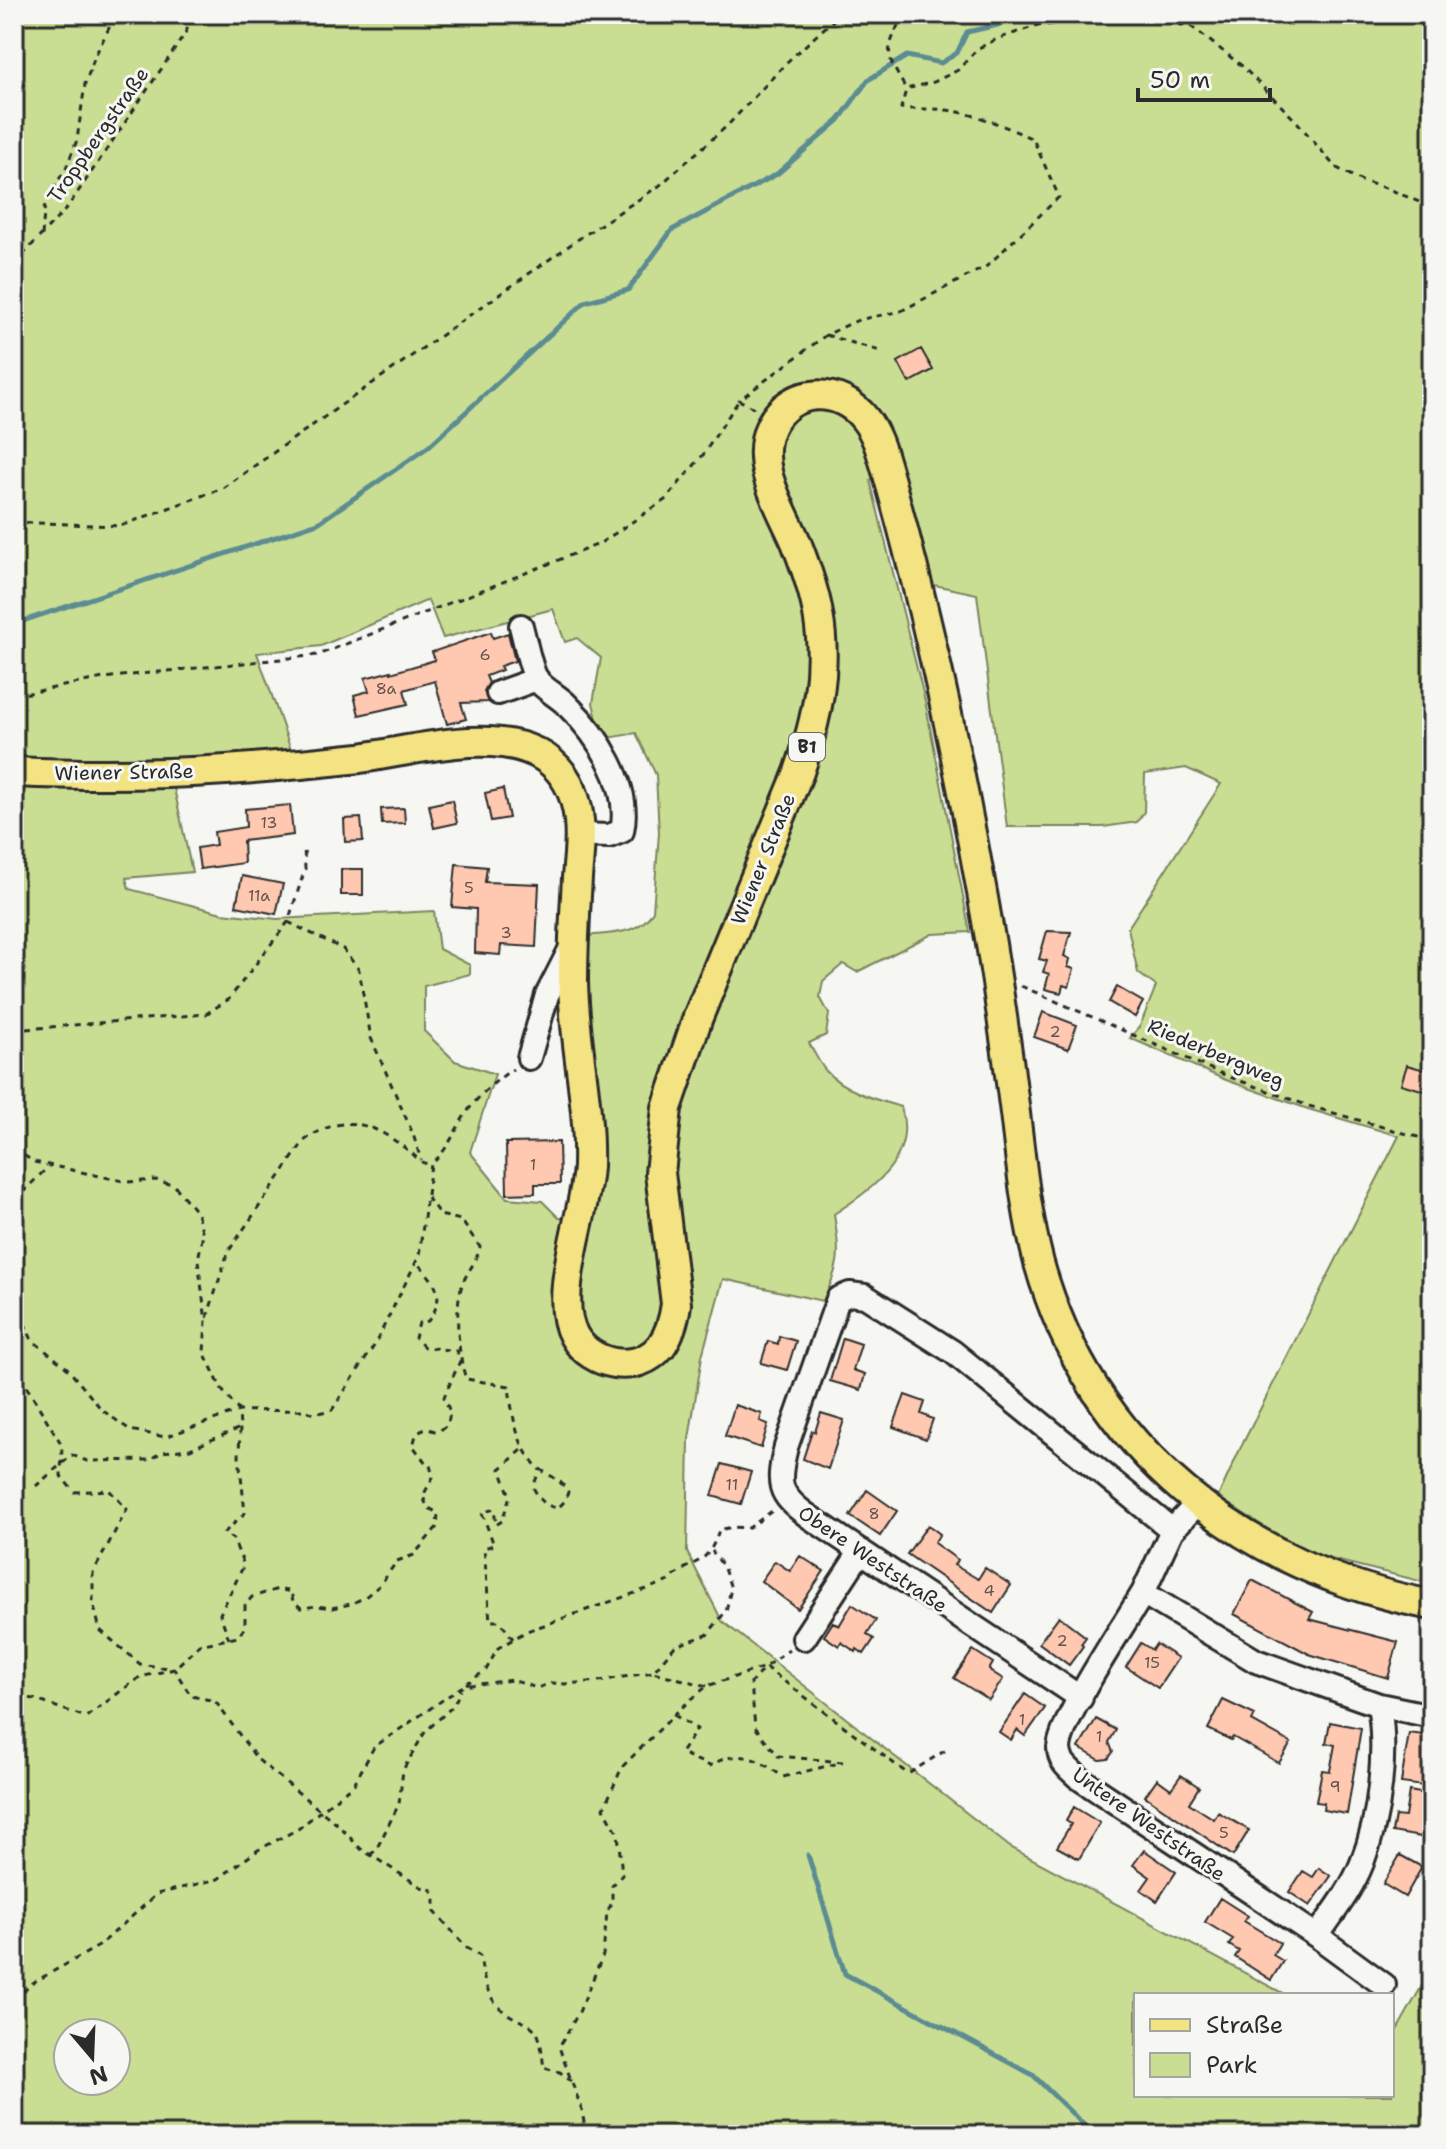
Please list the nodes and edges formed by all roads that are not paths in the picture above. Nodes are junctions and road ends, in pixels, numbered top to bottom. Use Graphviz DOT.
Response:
graph roads {
  1 [pos="521,626"];
  2 [pos="537,679"];
  3 [pos="498,693"];
  4 [pos="14,772"];
  5 [pos="580,835"];
  6 [pos="573,942"];
  7 [pos="529,1058"];
  8 [pos="1198,1503"];
  9 [pos="1172,1530"];
  10 [pos="861,1551"];
  11 [pos="1143,1593"];
  12 [pos="1432,1605"];
  13 [pos="804,1638"];
  14 [pos="1081,1698"];
  15 [pos="1379,1705"];
  16 [pos="1432,1716"];
  17 [pos="1317,1936"];
  18 [pos="1384,1985"];
  1 -- 2 [label="street"];
  2 -- 3 [label="street"];
  2 -- 5 [label="street"];
  4 -- 5 [label="main road, Wiener Straße / B1"];
  5 -- 6 [label="main road, Wiener Straße / B1"];
  6 -- 7 [label="street"];
  6 -- 8 [label="main road, Wiener Straße / B1"];
  8 -- 9 [label="street, Untere Weststraße"];
  8 -- 12 [label="main road"];
  9 -- 10 [label="street, Obere Weststraße"];
  9 -- 11 [label="street, Untere Weststraße"];
  10 -- 13 [label="street"];
  10 -- 14 [label="street, Obere Weststraße"];
  11 -- 14 [label="street, Untere Weststraße"];
  11 -- 15 [label="street"];
  14 -- 17 [label="street, Untere Weststraße"];
  15 -- 16 [label="street"];
  15 -- 17 [label="street"];
  17 -- 18 [label="street, Untere Weststraße"];
}
